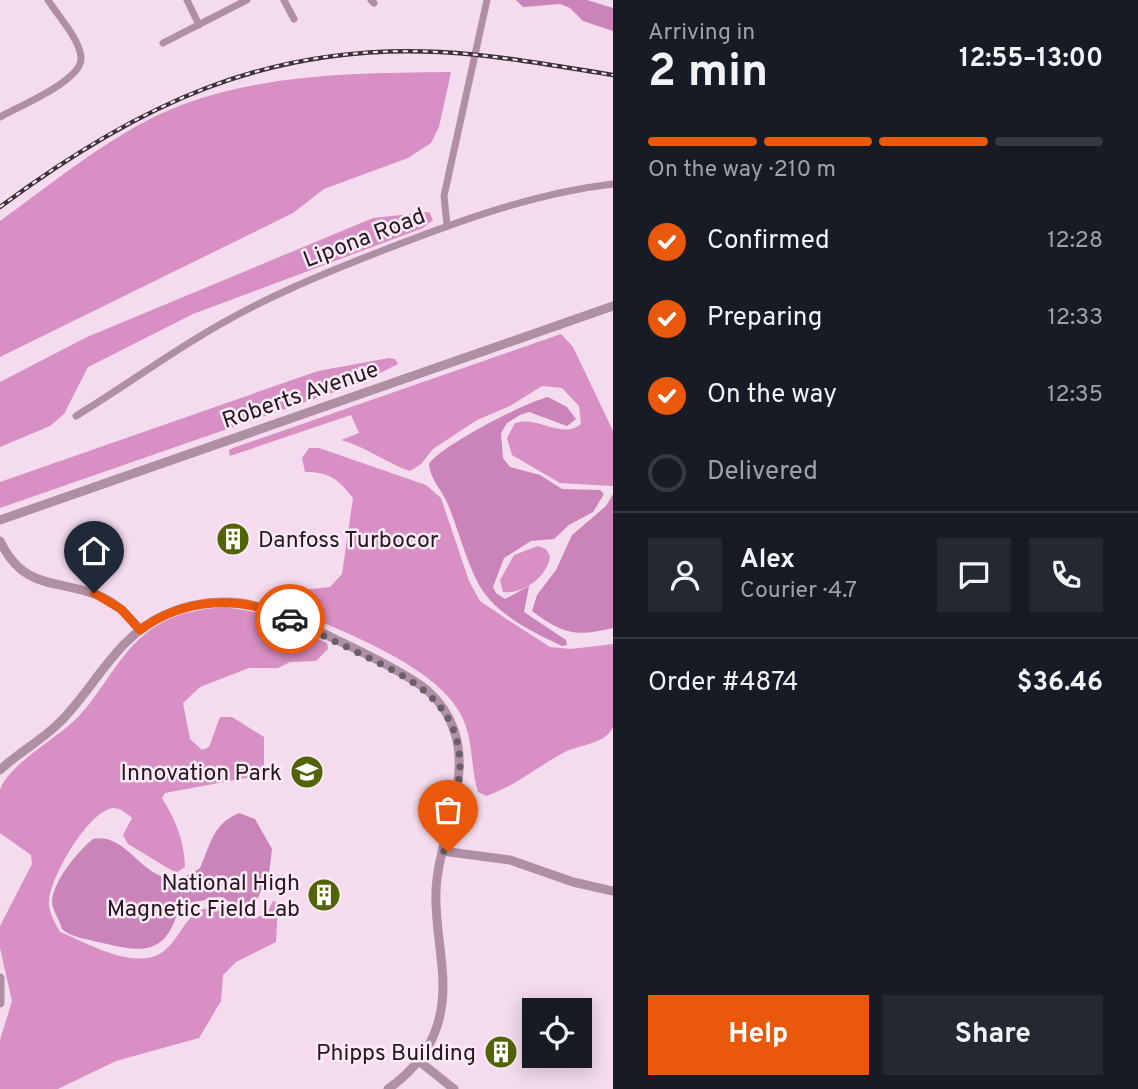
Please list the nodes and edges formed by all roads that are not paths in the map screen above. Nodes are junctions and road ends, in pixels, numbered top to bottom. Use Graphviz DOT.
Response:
graph roads {
  1 [pos="48,0"];
  2 [pos="187,0"];
  3 [pos="247,0"];
  4 [pos="284,0"];
  5 [pos="487,0"];
  6 [pos="294,19"];
  7 [pos="199,25"];
  8 [pos="163,44"];
  9 [pos="0,117"];
  10 [pos="613,184"];
  11 [pos="447,225"];
  12 [pos="613,306"];
  13 [pos="76,416"];
  14 [pos="0,520"];
  15 [pos="0,541"];
  16 [pos="140,630"];
  17 [pos="0,770"];
  18 [pos="442,851"];
  19 [pos="613,891"];
  20 [pos="0,978"];
  21 [pos="0,1003"];
  22 [pos="419,1061"];
  23 [pos="388,1089"];
  24 [pos="453,1089"];
  1 -- 9 [label="street"];
  2 -- 7 [label="street"];
  3 -- 7 [label="street"];
  4 -- 6 [label="street"];
  5 -- 11 [label="street"];
  7 -- 8 [label="street"];
  10 -- 11 [label="street, Lipona Road"];
  11 -- 13 [label="street, Lipona Road"];
  12 -- 14 [label="street, Roberts Avenue"];
  15 -- 16 [label="street"];
  16 -- 17 [label="street"];
  16 -- 18 [label="street"];
  18 -- 19 [label="street"];
  18 -- 22 [label="street"];
  20 -- 21 [label="street"];
  22 -- 23 [label="street"];
  22 -- 24 [label="street"];
}
